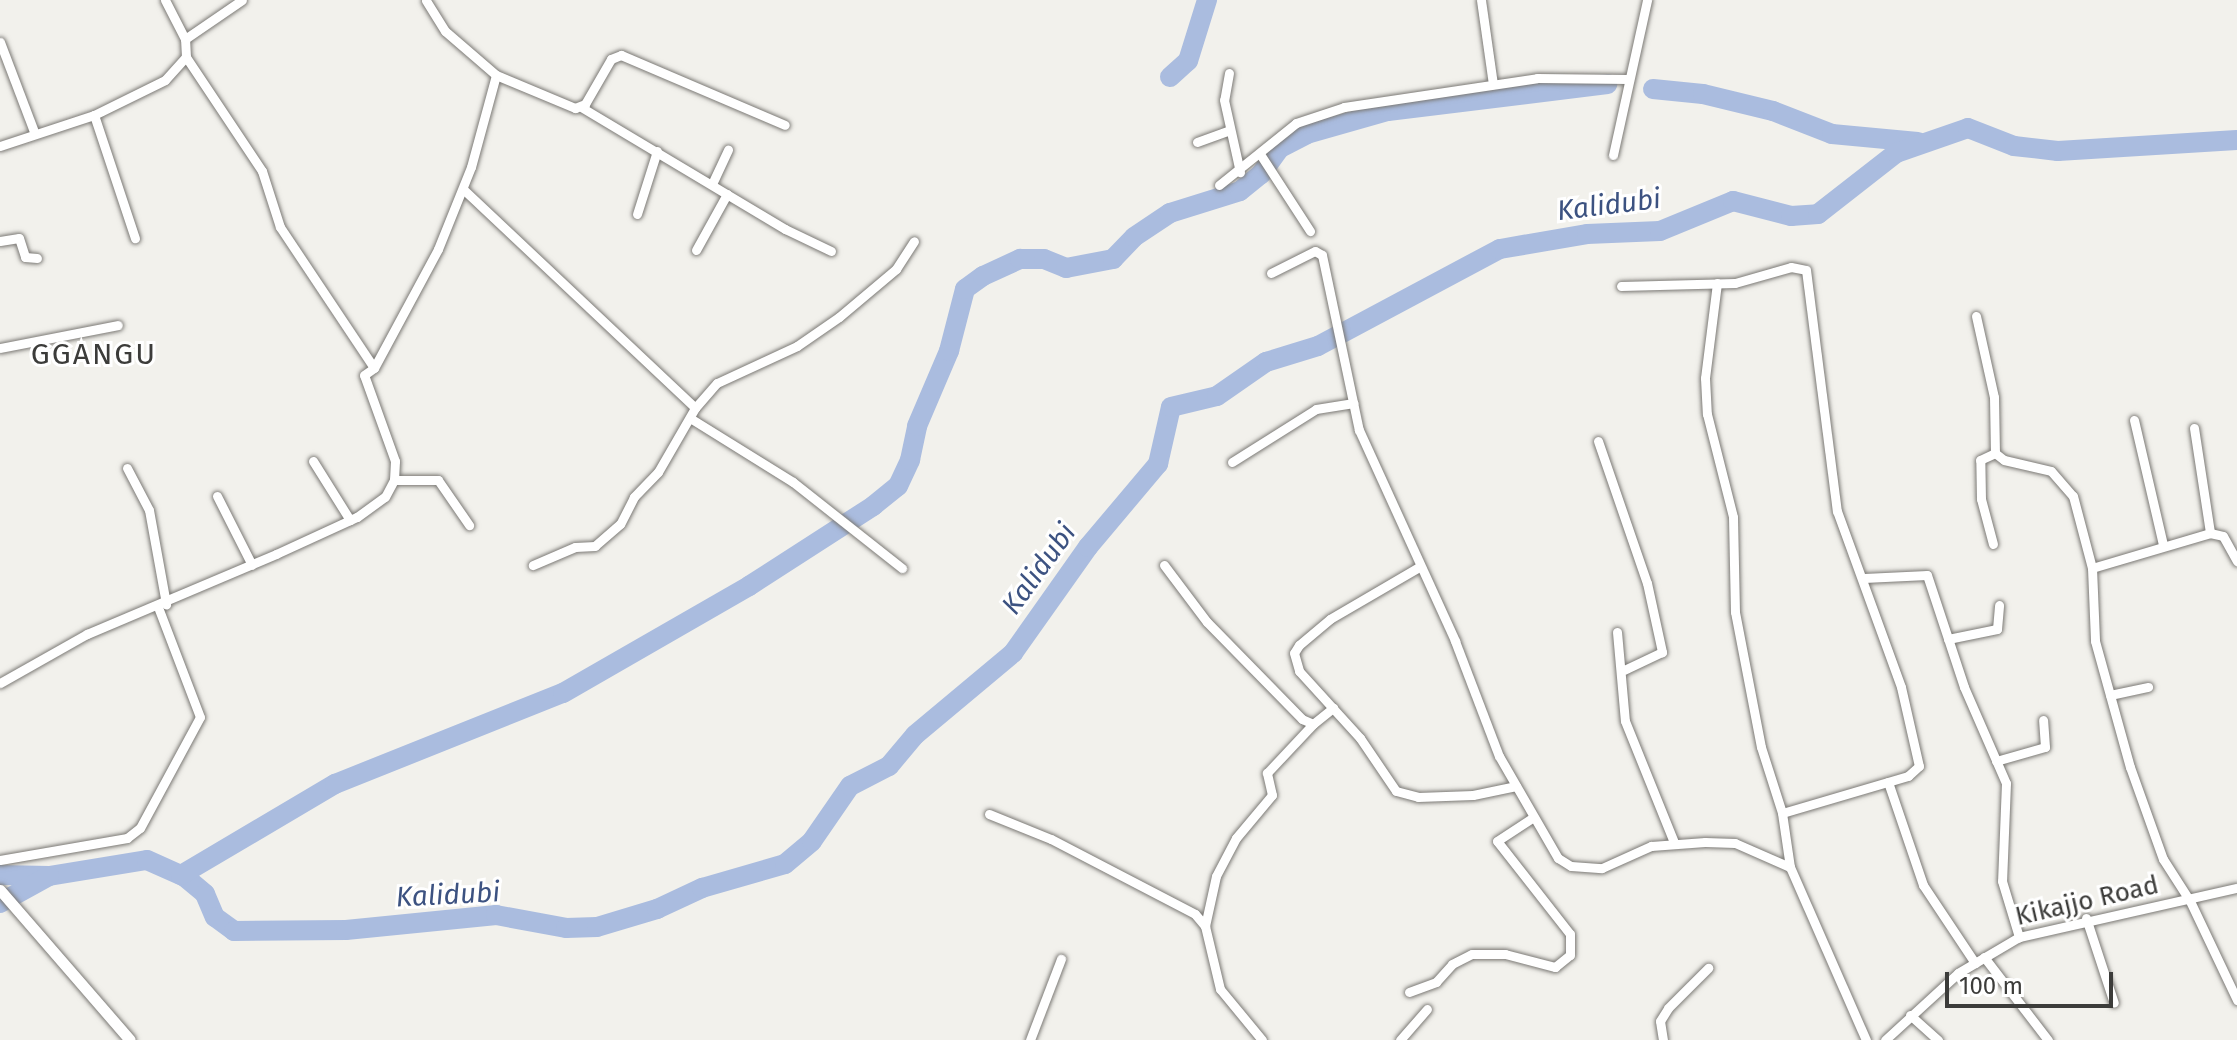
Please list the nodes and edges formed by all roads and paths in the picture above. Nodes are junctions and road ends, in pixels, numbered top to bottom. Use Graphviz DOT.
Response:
graph roads {
  1 [pos="165,0"];
  2 [pos="242,0"];
  3 [pos="426,0"];
  4 [pos="1481,0"];
  5 [pos="1647,0"];
  6 [pos="185,39"];
  7 [pos="0,42"];
  8 [pos="186,57"];
  9 [pos="1229,73"];
  10 [pos="496,75"];
  11 [pos="1628,79"];
  12 [pos="1493,84"];
  13 [pos="581,107"];
  14 [pos="94,115"];
  15 [pos="785,125"];
  16 [pos="1228,131"];
  17 [pos="35,134"];
  18 [pos="1197,142"];
  19 [pos="0,146"];
  20 [pos="728,149"];
  21 [pos="657,151"];
  22 [pos="1613,155"];
  23 [pos="1262,156"];
  24 [pos="1240,172"];
  25 [pos="712,184"];
  26 [pos="1219,185"];
  27 [pos="463,189"];
  28 [pos="727,194"];
  29 [pos="637,214"];
  30 [pos="1310,231"];
  31 [pos="135,238"];
  32 [pos="0,241"];
  33 [pos="914,241"];
  34 [pos="696,250"];
  35 [pos="831,251"];
  36 [pos="37,258"];
  37 [pos="1271,273"];
  38 [pos="1717,283"];
  39 [pos="1621,286"];
  40 [pos="1976,316"];
  41 [pos="118,325"];
  42 [pos="0,348"];
  43 [pos="374,368"];
  44 [pos="1354,403"];
  45 [pos="692,413"];
  46 [pos="2134,420"];
  47 [pos="2194,428"];
  48 [pos="1598,441"];
  49 [pos="1995,453"];
  50 [pos="313,461"];
  51 [pos="1232,462"];
  52 [pos="127,468"];
  53 [pos="394,480"];
  54 [pos="217,496"];
  55 [pos="350,520"];
  56 [pos="469,525"];
  57 [pos="2210,533"];
  58 [pos="1993,544"];
  59 [pos="2163,545"];
  60 [pos="2235,548"];
  61 [pos="2237,561"];
  62 [pos="252,565"];
  63 [pos="533,565"];
  64 [pos="1164,565"];
  65 [pos="1419,567"];
  66 [pos="902,568"];
  67 [pos="2092,568"];
  68 [pos="1864,578"];
  69 [pos="1999,605"];
  70 [pos="162,606"];
  71 [pos="1617,632"];
  72 [pos="1948,639"];
  73 [pos="1624,670"];
  74 [pos="0,683"];
  75 [pos="2148,687"];
  76 [pos="2110,695"];
  77 [pos="1333,708"];
  78 [pos="2043,720"];
  79 [pos="1313,724"];
  80 [pos="1996,761"];
  81 [pos="1888,782"];
  82 [pos="1516,786"];
  83 [pos="1782,813"];
  84 [pos="989,814"];
  85 [pos="1532,818"];
  86 [pos="1674,842"];
  87 [pos="0,860"];
  88 [pos="1790,867"];
  89 [pos="2237,888"];
  90 [pos="0,890"];
  91 [pos="2190,901"];
  92 [pos="2086,918"];
  93 [pos="1205,926"];
  94 [pos="2019,937"];
  95 [pos="1984,957"];
  96 [pos="1061,959"];
  97 [pos="1975,963"];
  98 [pos="1708,968"];
  99 [pos="1409,992"];
  100 [pos="2237,1000"];
  101 [pos="2114,1003"];
  102 [pos="1427,1009"];
  103 [pos="1910,1015"];
  104 [pos="130,1040"];
  105 [pos="1030,1040"];
  106 [pos="1262,1040"];
  107 [pos="1400,1040"];
  108 [pos="1663,1040"];
  109 [pos="1866,1040"];
  110 [pos="1885,1040"];
  111 [pos="1938,1040"];
  112 [pos="2048,1040"];
  1 -- 6 [label="street"];
  2 -- 6 [label="street"];
  3 -- 10 [label="street"];
  4 -- 12 [label="street"];
  5 -- 11 [label="street"];
  6 -- 8 [label="street"];
  7 -- 17 [label="street"];
  8 -- 14 [label="street"];
  8 -- 43 [label="street"];
  9 -- 16 [label="street"];
  10 -- 13 [label="street"];
  10 -- 27 [label="street"];
  11 -- 12 [label="street"];
  11 -- 22 [label="street"];
  12 -- 23 [label="street"];
  13 -- 15 [label="street"];
  13 -- 21 [label="street"];
  14 -- 17 [label="street"];
  14 -- 31 [label="street"];
  16 -- 18 [label="street"];
  16 -- 24 [label="street"];
  17 -- 19 [label="street"];
  20 -- 25 [label="street"];
  21 -- 25 [label="street"];
  21 -- 29 [label="street"];
  23 -- 24 [label="street"];
  23 -- 30 [label="street"];
  24 -- 26 [label="street"];
  25 -- 28 [label="street"];
  27 -- 43 [label="street"];
  27 -- 45 [label="street"];
  28 -- 34 [label="street"];
  28 -- 35 [label="street"];
  32 -- 36 [label="street"];
  33 -- 45 [label="street"];
  37 -- 44 [label="street"];
  38 -- 39 [label="street"];
  38 -- 68 [label="street"];
  38 -- 83 [label="street"];
  40 -- 49 [label="street"];
  41 -- 42 [label="street"];
  43 -- 53 [label="street"];
  44 -- 51 [label="street"];
  44 -- 65 [label="street"];
  45 -- 63 [label="street"];
  45 -- 66 [label="street"];
  46 -- 59 [label="street"];
  47 -- 57 [label="street"];
  48 -- 73 [label="street"];
  49 -- 58 [label="street"];
  49 -- 67 [label="street"];
  50 -- 55 [label="street"];
  52 -- 70 [label="street"];
  53 -- 55 [label="street"];
  53 -- 56 [label="street"];
  54 -- 62 [label="street"];
  55 -- 62 [label="street"];
  57 -- 59 [label="street"];
  57 -- 60 [label="street"];
  59 -- 67 [label="street"];
  60 -- 61 [label="street"];
  62 -- 70 [label="street"];
  64 -- 79 [label="street"];
  65 -- 77 [label="street"];
  65 -- 82 [label="street"];
  67 -- 76 [label="street"];
  68 -- 72 [label="street"];
  68 -- 81 [label="street"];
  69 -- 72 [label="street"];
  70 -- 74 [label="street"];
  70 -- 87 [label="street"];
  71 -- 73 [label="street"];
  72 -- 80 [label="street"];
  73 -- 86 [label="street"];
  75 -- 76 [label="street"];
  76 -- 91 [label="street"];
  77 -- 79 [label="street"];
  77 -- 82 [label="street"];
  78 -- 80 [label="street"];
  79 -- 93 [label="street"];
  80 -- 94 [label="street"];
  81 -- 83 [label="street"];
  81 -- 97 [label="street"];
  82 -- 85 [label="street"];
  83 -- 88 [label="street"];
  84 -- 93 [label="street"];
  85 -- 86 [label="street"];
  85 -- 99 [label="street"];
  86 -- 88 [label="street"];
  88 -- 109 [label="street"];
  89 -- 91 [label="street, Kikajjo Road"];
  90 -- 104 [label="street"];
  91 -- 92 [label="street, Kikajjo Road"];
  91 -- 100 [label="street"];
  92 -- 94 [label="street, Kikajjo Road"];
  92 -- 101 [label="street"];
  93 -- 106 [label="street"];
  94 -- 95 [label="street, Kikajjo Road"];
  95 -- 97 [label="street, Kikajjo Road"];
  95 -- 112 [label="street"];
  96 -- 105 [label="street"];
  97 -- 103 [label="street, Kikajjo Road"];
  98 -- 108 [label="street"];
  102 -- 107 [label="street"];
  103 -- 110 [label="street, Kikajjo Road"];
  103 -- 111 [label="street"];
}
